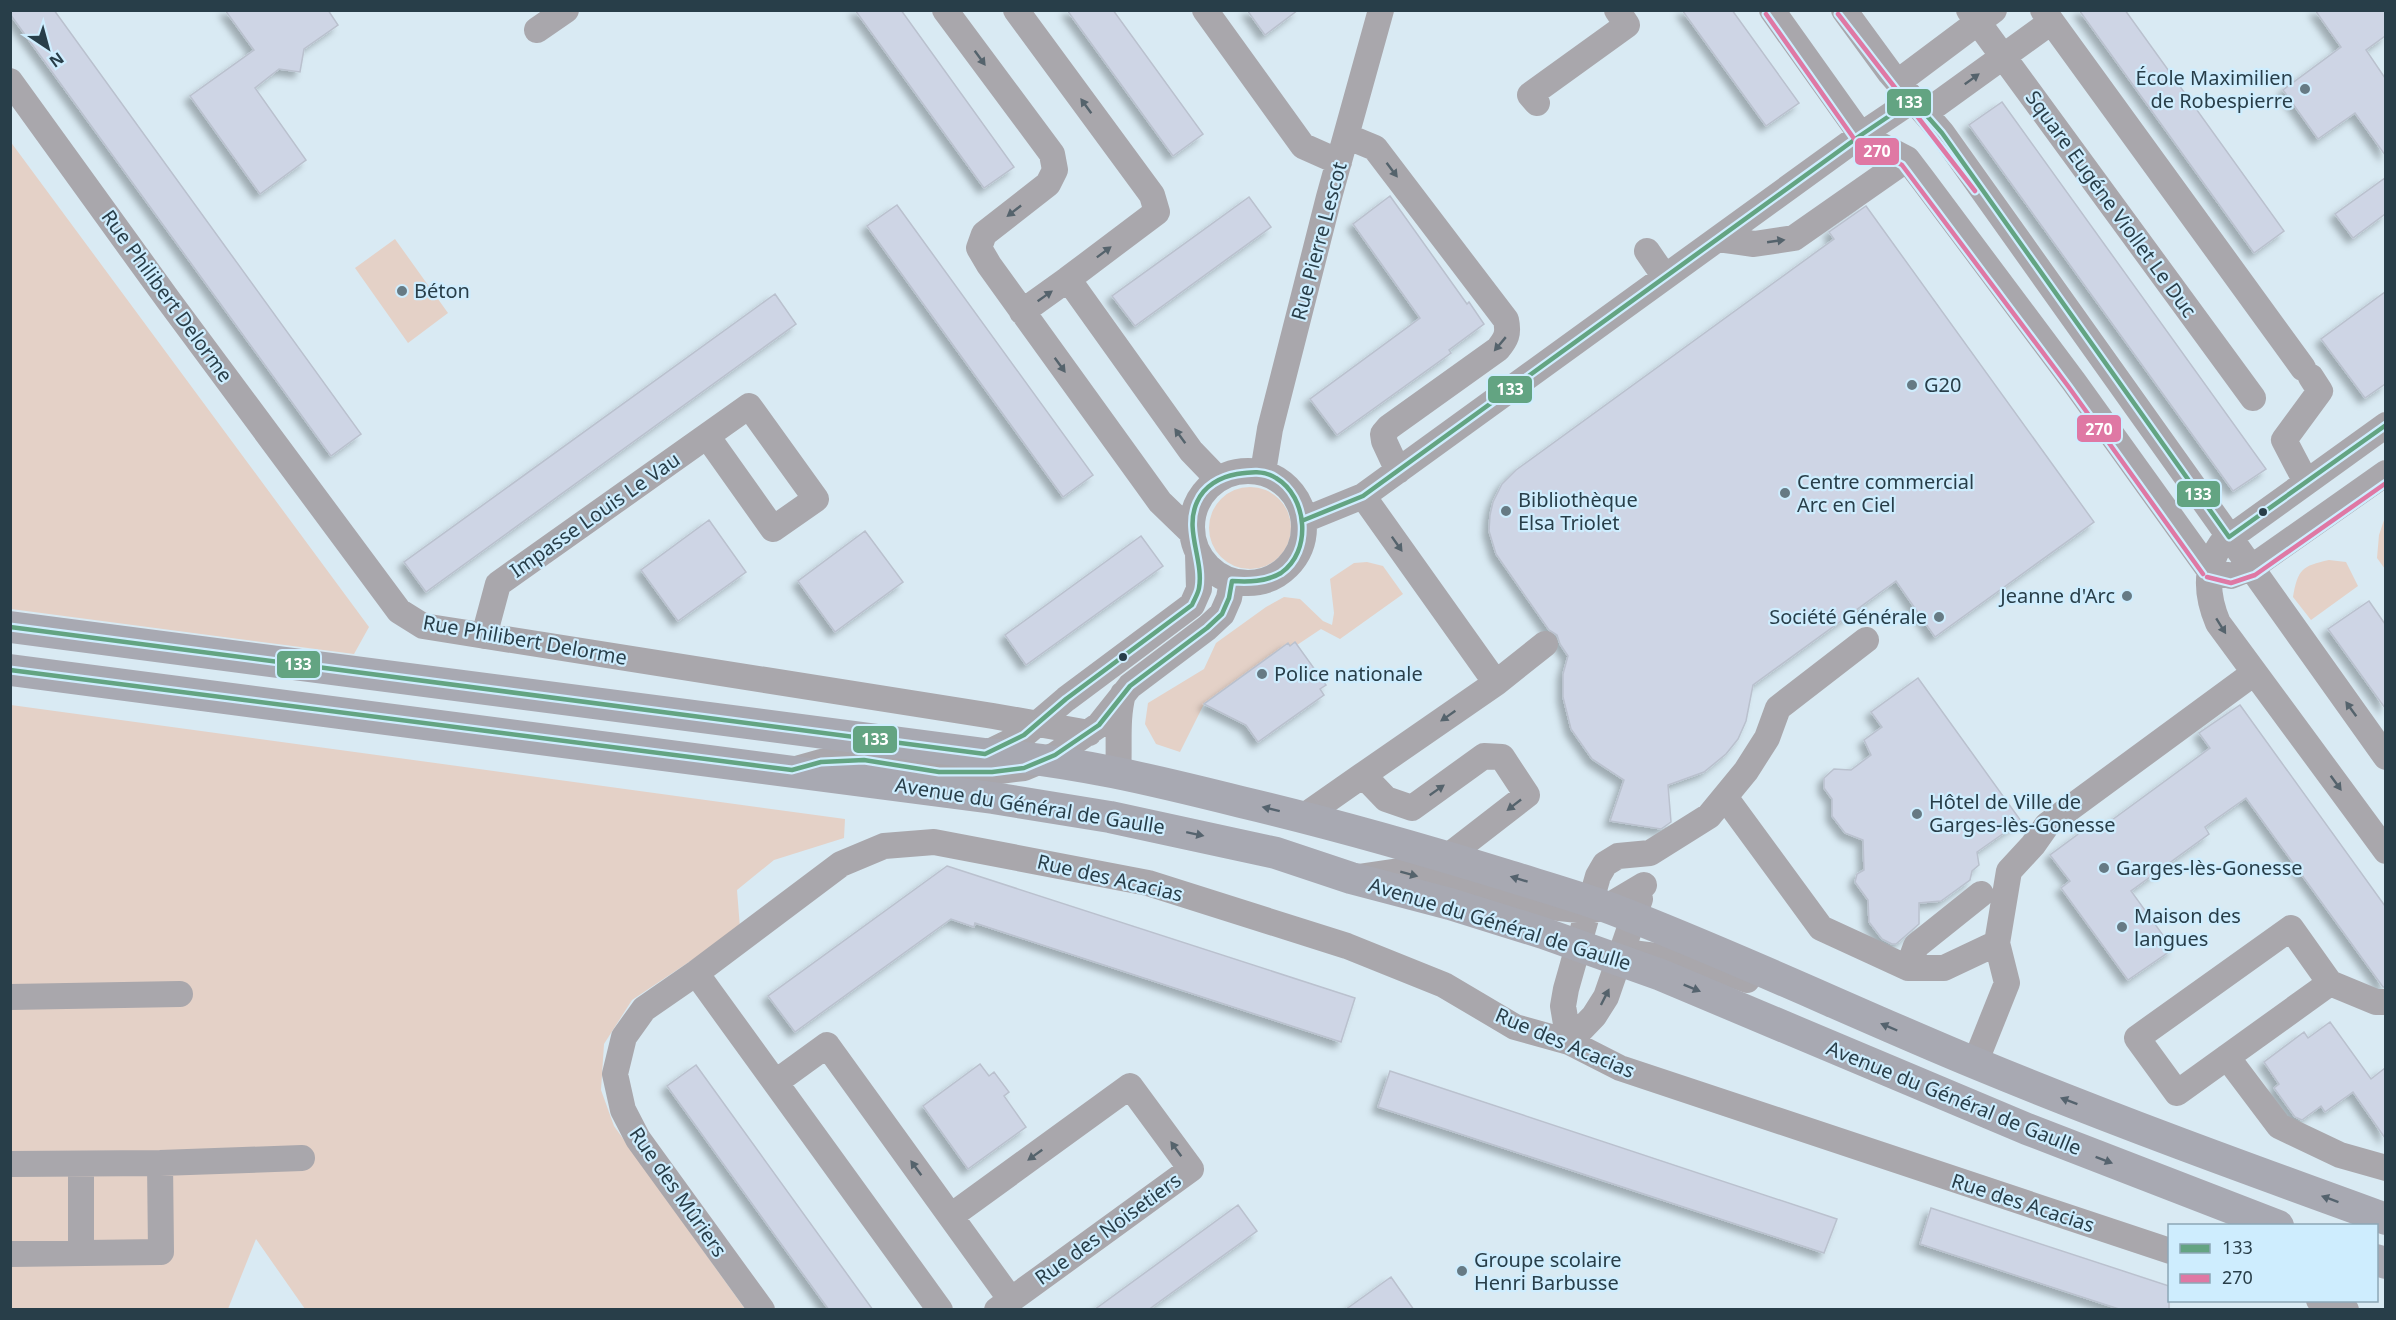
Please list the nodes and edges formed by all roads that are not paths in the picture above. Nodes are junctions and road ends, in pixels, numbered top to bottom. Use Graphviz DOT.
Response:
graph roads {
  1 [pos="566,10"];
  2 [pos="945,10"];
  3 [pos="1016,10"];
  4 [pos="1205,10"];
  5 [pos="1381,10"];
  6 [pos="1617,10"];
  7 [pos="1772,10"];
  8 [pos="1844,10"];
  9 [pos="1980,15"];
  10 [pos="2047,16"];
  11 [pos="537,30"];
  12 [pos="2002,57"];
  13 [pos="10,81"];
  14 [pos="1912,98"];
  15 [pos="1537,103"];
  16 [pos="1861,135"];
  17 [pos="1346,136"];
  18 [pos="1907,159"];
  19 [pos="1339,162"];
  20 [pos="1718,239"];
  21 [pos="1647,251"];
  22 [pos="1665,277"];
  23 [pos="1068,279"];
  24 [pos="1022,312"];
  25 [pos="2253,398"];
  26 [pos="2385,425"];
  27 [pos="707,436"];
  28 [pos="1398,471"];
  29 [pos="1263,472"];
  30 [pos="2385,473"];
  31 [pos="1218,479"];
  32 [pos="2306,482"];
  33 [pos="1363,496"];
  34 [pos="1304,520"];
  35 [pos="2229,537"];
  36 [pos="1195,544"];
  37 [pos="2251,568"];
  38 [pos="2209,570"];
  39 [pos="1232,581"];
  40 [pos="10,627"];
  41 [pos="484,636"];
  42 [pos="1866,640"];
  43 [pos="1545,644"];
  44 [pos="10,670"];
  45 [pos="2254,673"];
  46 [pos="1496,683"];
  47 [pos="1123,694"];
  48 [pos="1089,733"];
  49 [pos="1030,748"];
  50 [pos="2385,757"];
  51 [pos="792,770"];
  52 [pos="1118,774"];
  53 [pos="1363,775"];
  54 [pos="1725,797"];
  55 [pos="1072,810"];
  56 [pos="1303,817"];
  57 [pos="2385,851"];
  58 [pos="1650,853"];
  59 [pos="1447,857"];
  60 [pos="824,876"];
  61 [pos="1351,878"];
  62 [pos="1982,894"];
  63 [pos="1605,909"];
  64 [pos="1997,943"];
  65 [pos="1605,952"];
  66 [pos="1908,968"];
  67 [pos="696,973"];
  68 [pos="2330,983"];
  69 [pos="180,994"];
  70 [pos="10,997"];
  71 [pos="2385,1002"];
  72 [pos="1845,1008"];
  73 [pos="1569,1042"];
  74 [pos="2227,1057"];
  75 [pos="1975,1063"];
  76 [pos="776,1082"];
  77 [pos="302,1158"];
  78 [pos="160,1163"];
  79 [pos="10,1164"];
  80 [pos="81,1164"];
  81 [pos="2385,1168"];
  82 [pos="951,1216"];
  83 [pos="2385,1219"];
  84 [pos="2273,1224"];
  85 [pos="2168,1251"];
  86 [pos="81,1253"];
  87 [pos="10,1254"];
  88 [pos="2324,1302"];
  89 [pos="1004,1305"];
  90 [pos="762,1310"];
  91 [pos="940,1310"];
  92 [pos="2346,1310"];
  1 -- 11 [label="street"];
  2 -- 24 [label="street, one-way"];
  23 -- 3 [label="street, one-way"];
  4 -- 19 [label="street"];
  5 -- 17 [label="street, Rue Pierre Lescot"];
  6 -- 15 [label="street"];
  7 -- 16 [label="street"];
  8 -- 14 [label="street"];
  9 -- 12 [label="street, Square Eugéne Viollet Le Duc"];
  9 -- 14 [label="street"];
  10 -- 12 [label="street"];
  10 -- 32 [label="street"];
  14 -- 12 [label="street, one-way"];
  12 -- 25 [label="street, Square Eugéne Viollet Le Duc"];
  13 -- 41 [label="street, Rue Philibert Delorme"];
  14 -- 16 [label="street"];
  14 -- 35 [label="street"];
  16 -- 18 [label="street"];
  16 -- 20 [label="street"];
  17 -- 19 [label="street, Rue Pierre Lescot"];
  17 -- 28 [label="street, one-way"];
  20 -- 18 [label="street, one-way"];
  18 -- 38 [label="street"];
  19 -- 29 [label="street, Rue Pierre Lescot"];
  20 -- 22 [label="street"];
  21 -- 22 [label="street"];
  22 -- 28 [label="street"];
  24 -- 23 [label="street, one-way"];
  31 -- 23 [label="street, one-way"];
  24 -- 36 [label="street, one-way"];
  26 -- 32 [label="street"];
  27 -- 27 [label="street, Impasse Louis Le Vau"];
  27 -- 41 [label="street, Impasse Louis Le Vau"];
  28 -- 33 [label="street"];
  29 -- 31 [label="street"];
  29 -- 34 [label="street"];
  30 -- 37 [label="street"];
  31 -- 36 [label="street"];
  32 -- 35 [label="street"];
  33 -- 34 [label="street"];
  33 -- 46 [label="street, one-way"];
  34 -- 39 [label="street"];
  35 -- 37 [label="street"];
  35 -- 38 [label="street"];
  36 -- 39 [label="street"];
  36 -- 49 [label="street"];
  37 -- 38 [label="street"];
  50 -- 37 [label="street, one-way"];
  38 -- 45 [label="street, one-way"];
  39 -- 47 [label="street, Avenue du Général de Gaulle"];
  40 -- 49 [label="main road, Avenue du Général de Gaulle"];
  41 -- 49 [label="street, Rue Philibert Delorme"];
  42 -- 54 [label="street"];
  43 -- 46 [label="street"];
  44 -- 51 [label="main road, Avenue du Général de Gaulle"];
  45 -- 57 [label="street, one-way"];
  45 -- 64 [label="street"];
  46 -- 53 [label="street, one-way"];
  47 -- 48 [label="street, Avenue du Général de Gaulle"];
  47 -- 52 [label="street"];
  48 -- 49 [label="street, Rue Philibert Delorme"];
  48 -- 49 [label="street, Avenue du Général de Gaulle"];
  49 -- 51 [label="street, Avenue du Général de Gaulle"];
  49 -- 52 [label="main road, Avenue du Général de Gaulle"];
  49 -- 55 [label="street"];
  51 -- 55 [label="main road, Avenue du Général de Gaulle"];
  56 -- 52 [label="main road, Avenue du Général de Gaulle, one-way"];
  53 -- 56 [label="street"];
  53 -- 59 [label="street, one-way"];
  54 -- 58 [label="street"];
  54 -- 66 [label="street"];
  55 -- 61 [label="main road, Avenue du Général de Gaulle, one-way"];
  56 -- 59 [label="main road, Avenue du Général de Gaulle"];
  58 -- 63 [label="street"];
  58 -- 63 [label="street"];
  63 -- 59 [label="main road, Avenue du Général de Gaulle, one-way"];
  60 -- 67 [label="street, Rue des Mûriers"];
  60 -- 73 [label="street, Rue des Acacias"];
  61 -- 63 [label="street, one-way"];
  61 -- 65 [label="main road, Avenue du Général de Gaulle"];
  62 -- 66 [label="street"];
  63 -- 65 [label="street"];
  63 -- 65 [label="street"];
  63 -- 72 [label="main road, Avenue du Général de Gaulle"];
  64 -- 66 [label="street"];
  64 -- 75 [label="street"];
  65 -- 72 [label="street"];
  73 -- 65 [label="street, one-way"];
  65 -- 73 [label="street"];
  65 -- 84 [label="main road, Avenue du Général de Gaulle, one-way"];
  67 -- 76 [label="street"];
  67 -- 90 [label="street, Rue des Mûriers"];
  68 -- 71 [label="street"];
  68 -- 74 [label="street"];
  68 -- 74 [label="street"];
  69 -- 70 [label="street"];
  75 -- 72 [label="main road, Avenue du Général de Gaulle, one-way"];
  73 -- 85 [label="street, Rue des Acacias"];
  74 -- 81 [label="street"];
  83 -- 75 [label="main road, Avenue du Général de Gaulle, one-way"];
  82 -- 76 [label="street, one-way"];
  76 -- 91 [label="street"];
  77 -- 78 [label="street"];
  78 -- 80 [label="street"];
  78 -- 86 [label="street"];
  79 -- 80 [label="street"];
  80 -- 86 [label="street"];
  82 -- 89 [label="street"];
  89 -- 82 [label="street, Rue des Noisetiers, one-way"];
  86 -- 87 [label="street"];
  88 -- 92 [label="street"];
}
